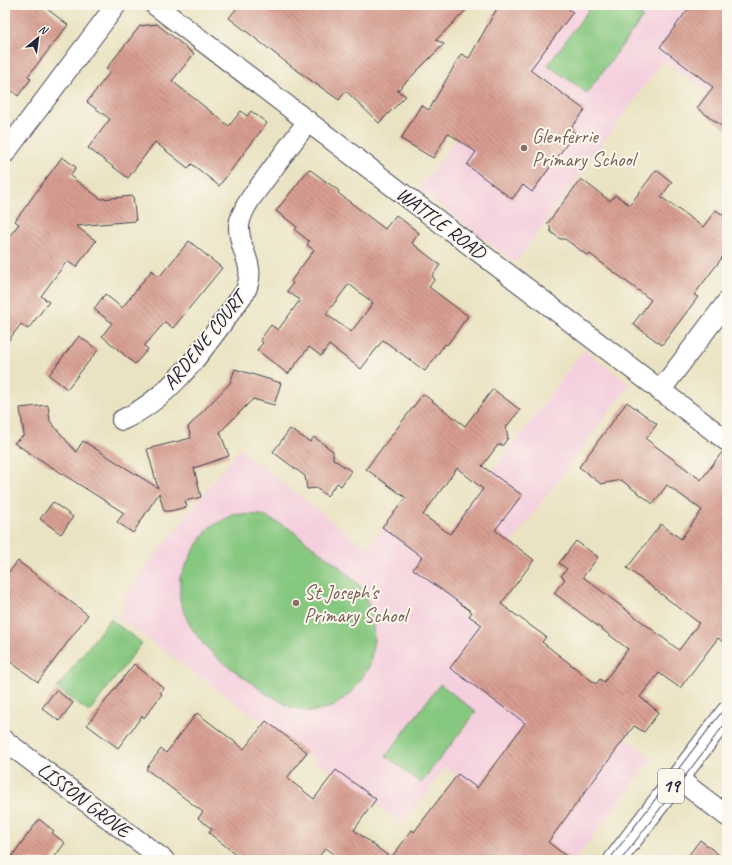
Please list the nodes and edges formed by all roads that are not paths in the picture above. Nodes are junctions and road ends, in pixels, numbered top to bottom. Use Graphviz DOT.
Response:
graph roads {
  1 [pos="116,5"];
  2 [pos="155,5"];
  3 [pos="308,121"];
  4 [pos="5,153"];
  5 [pos="727,302"];
  6 [pos="660,391"];
  7 [pos="122,420"];
  8 [pos="727,441"];
  9 [pos="727,713"];
  10 [pos="5,741"];
  11 [pos="677,778"];
  12 [pos="727,816"];
  13 [pos="164,860"];
  14 [pos="615,860"];
  1 -- 4 [label="street"];
  2 -- 3 [label="street, WATTLE ROAD"];
  3 -- 6 [label="street, WATTLE ROAD"];
  3 -- 7 [label="street, ARDENE COURT"];
  5 -- 6 [label="street"];
  6 -- 8 [label="street, WATTLE ROAD"];
  9 -- 11 [label="main road, 19"];
  10 -- 13 [label="street, LISSON GROVE"];
  11 -- 12 [label="street"];
  11 -- 14 [label="main road, 19"];
}
